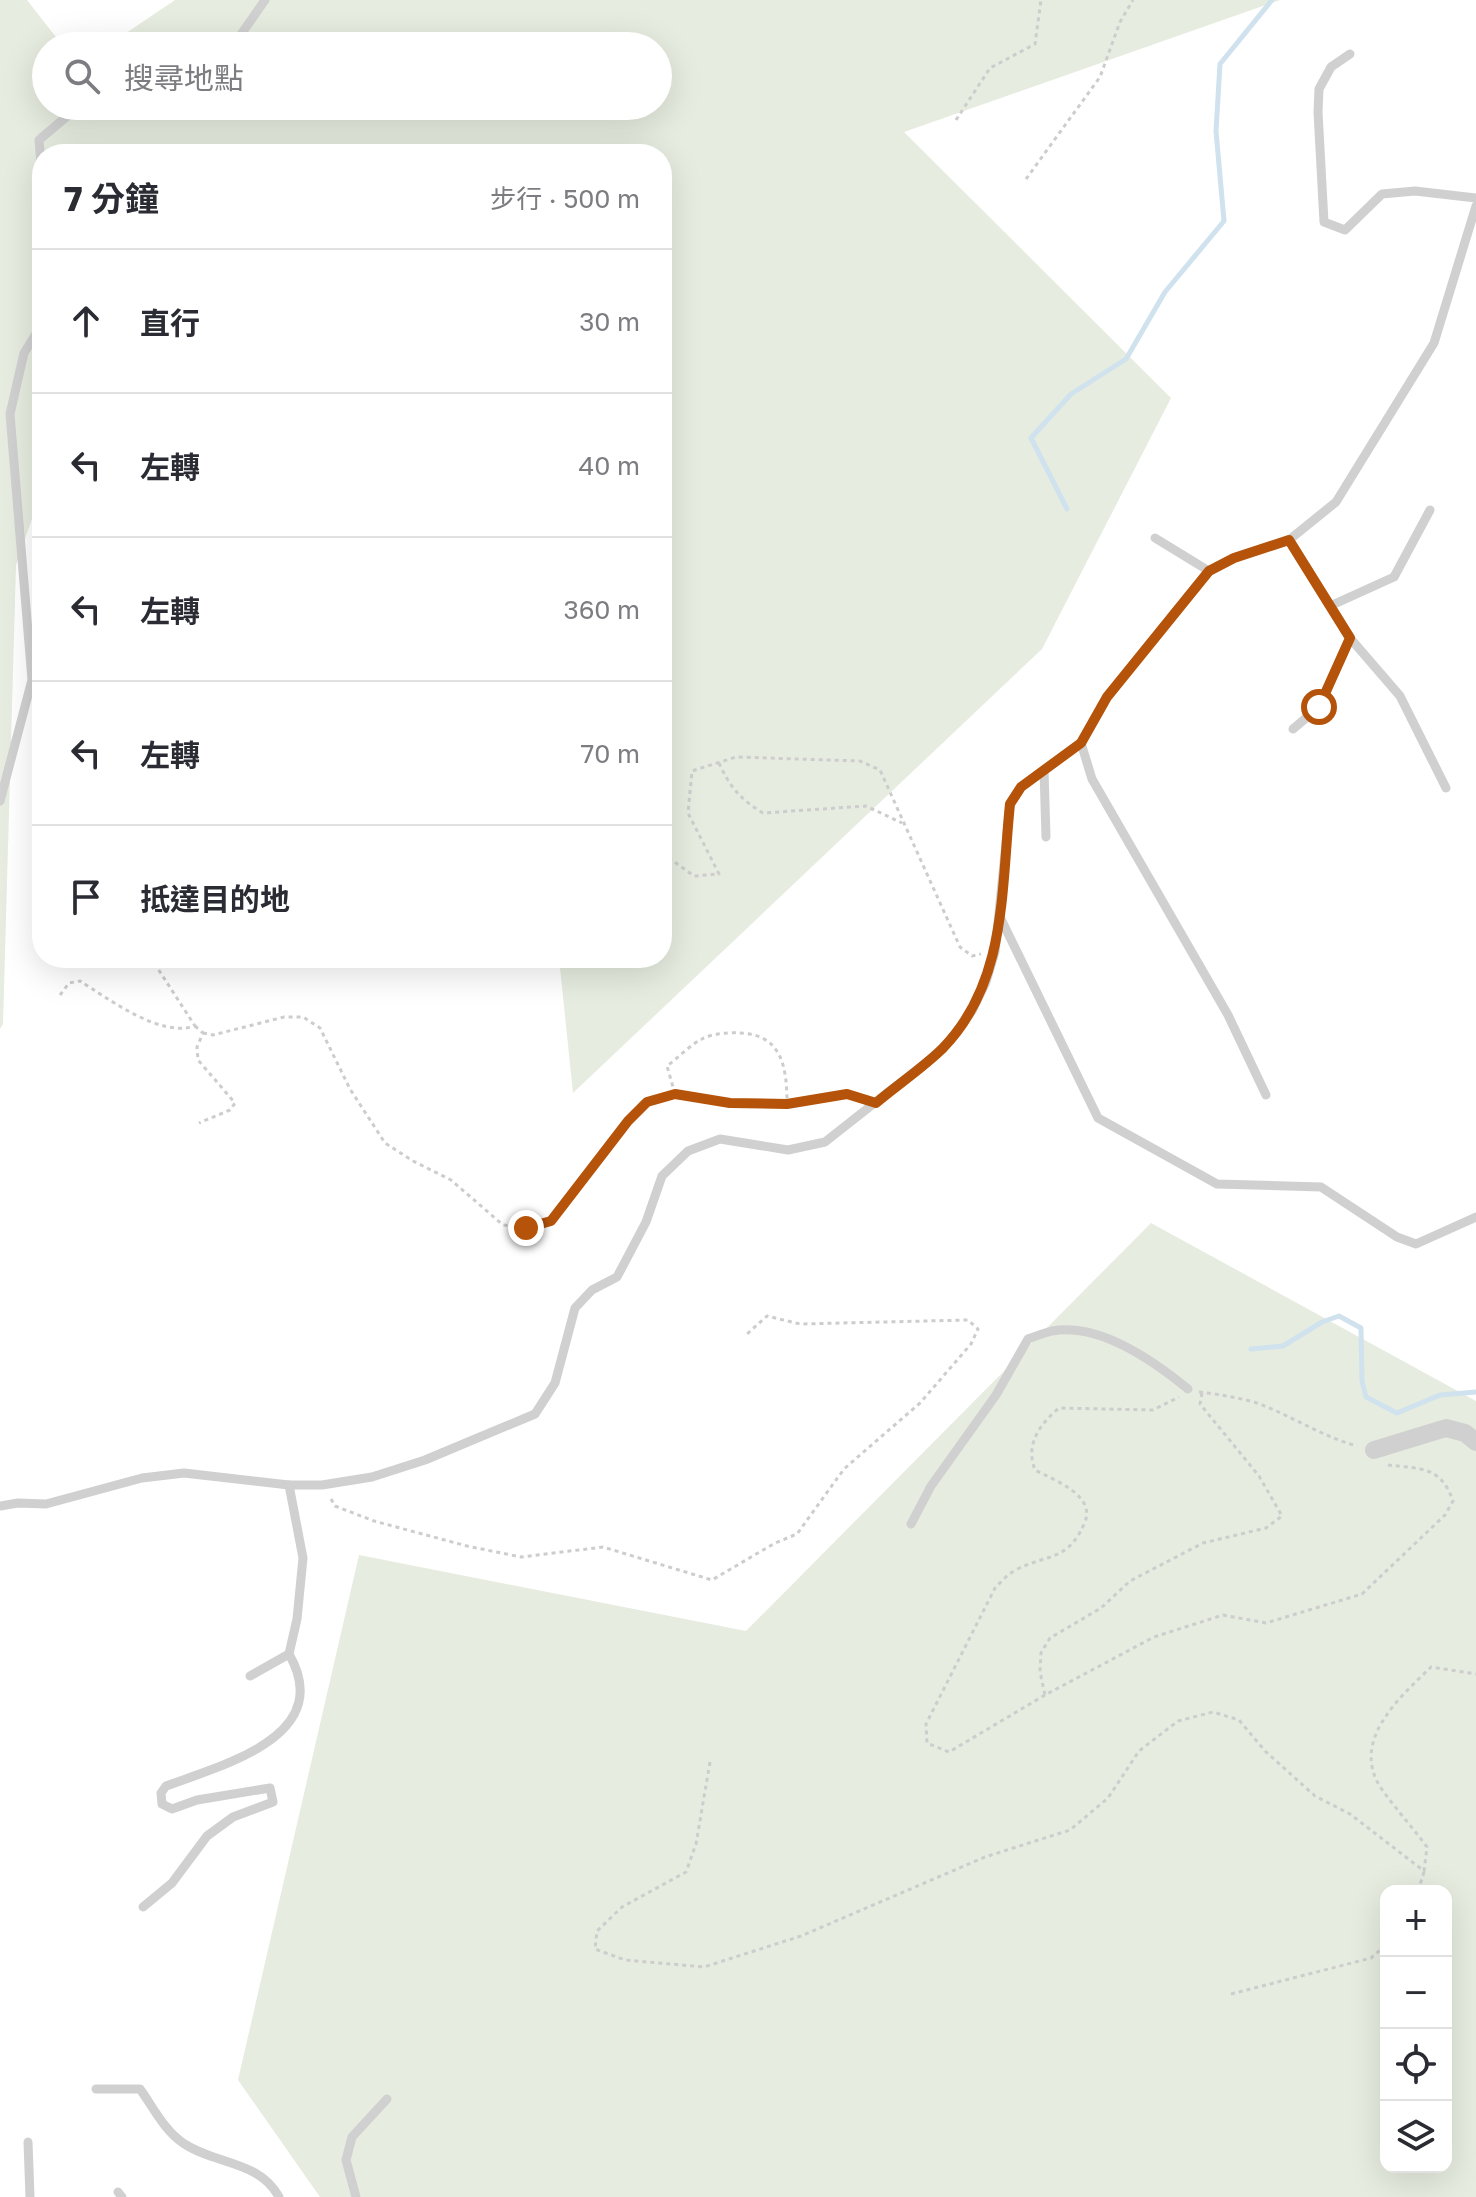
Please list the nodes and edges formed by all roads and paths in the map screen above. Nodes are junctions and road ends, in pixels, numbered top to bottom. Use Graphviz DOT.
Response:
graph roads {
  1 [pos="265,0"];
  2 [pos="1041,0"];
  3 [pos="1133,0"];
  4 [pos="243,32"];
  5 [pos="1350,54"];
  6 [pos="63,120"];
  7 [pos="956,120"];
  8 [pos="39,144"];
  9 [pos="1026,179"];
  10 [pos="1476,198"];
  11 [pos="1476,206"];
  12 [pos="32,340"];
  13 [pos="1430,510"];
  14 [pos="1155,538"];
  15 [pos="1289,540"];
  16 [pos="1209,571"];
  17 [pos="1330,606"];
  18 [pos="1350,638"];
  19 [pos="32,680"];
  20 [pos="32,680"];
  21 [pos="1293,729"];
  22 [pos="1081,743"];
  23 [pos="719,763"];
  24 [pos="1044,770"];
  25 [pos="1446,788"];
  26 [pos="0,801"];
  27 [pos="905,824"];
  28 [pos="1046,837"];
  29 [pos="672,860"];
  30 [pos="998,914"];
  31 [pos="995,952"];
  32 [pos="157,968"];
  33 [pos="60,995"];
  34 [pos="195,1026"];
  35 [pos="203,1033"];
  36 [pos="675,1094"];
  37 [pos="1266,1095"];
  38 [pos="876,1103"];
  39 [pos="787,1104"];
  40 [pos="199,1123"];
  41 [pos="1476,1217"];
  42 [pos="747,1334"];
  43 [pos="1188,1389"];
  44 [pos="1202,1393"];
  45 [pos="1476,1442"];
  46 [pos="1374,1450"];
  47 [pos="289,1485"];
  48 [pos="322,1485"];
  49 [pos="0,1506"];
  50 [pos="911,1524"];
  51 [pos="289,1654"];
  52 [pos="1476,1674"];
  53 [pos="250,1676"];
  54 [pos="1045,1695"];
  55 [pos="710,1762"];
  56 [pos="1424,1871"];
  57 [pos="1420,1885"];
  58 [pos="143,1907"];
  59 [pos="1380,1950"];
  60 [pos="1231,1994"];
  61 [pos="96,2089"];
  62 [pos="387,2099"];
  63 [pos="28,2142"];
  64 [pos="30,2197"];
  65 [pos="279,2197"];
  66 [pos="356,2197"];
  1 -- 4 [label="lane"];
  2 -- 7 [label="path"];
  3 -- 9 [label="path"];
  5 -- 10 [label="lane"];
  6 -- 8 [label="lane"];
  11 -- 15 [label="lane"];
  12 -- 20 [label="lane"];
  13 -- 17 [label="lane"];
  14 -- 16 [label="lane"];
  15 -- 16 [label="lane"];
  15 -- 17 [label="lane"];
  16 -- 22 [label="lane"];
  17 -- 18 [label="lane"];
  18 -- 21 [label="lane"];
  18 -- 25 [label="lane"];
  19 -- 26 [label="lane"];
  22 -- 24 [label="lane"];
  22 -- 37 [label="lane"];
  23 -- 27 [label="path"];
  23 -- 27 [label="path"];
  23 -- 29 [label="path"];
  24 -- 28 [label="lane"];
  24 -- 30 [label="lane"];
  27 -- 31 [label="path"];
  30 -- 31 [label="lane"];
  30 -- 41 [label="lane"];
  31 -- 38 [label="lane"];
  32 -- 34 [label="path"];
  33 -- 34 [label="path"];
  34 -- 35 [label="path"];
  35 -- 36 [label="path"];
  35 -- 40 [label="path"];
  36 -- 39 [label="path"];
  36 -- 39 [label="path"];
  38 -- 39 [label="path"];
  38 -- 48 [label="lane"];
  42 -- 48 [label="path"];
  43 -- 44 [label="path"];
  43 -- 50 [label="lane"];
  43 -- 54 [label="path"];
  44 -- 46 [label="path"];
  44 -- 54 [label="path"];
  45 -- 46 [label="street"];
  46 -- 54 [label="path"];
  47 -- 48 [label="lane"];
  47 -- 49 [label="lane"];
  47 -- 51 [label="lane"];
  51 -- 53 [label="lane"];
  51 -- 58 [label="lane"];
  52 -- 56 [label="path"];
  55 -- 56 [label="path"];
  56 -- 57 [label="path"];
  59 -- 60 [label="path"];
  61 -- 65 [label="lane"];
  62 -- 66 [label="lane"];
  63 -- 64 [label="lane"];
}
